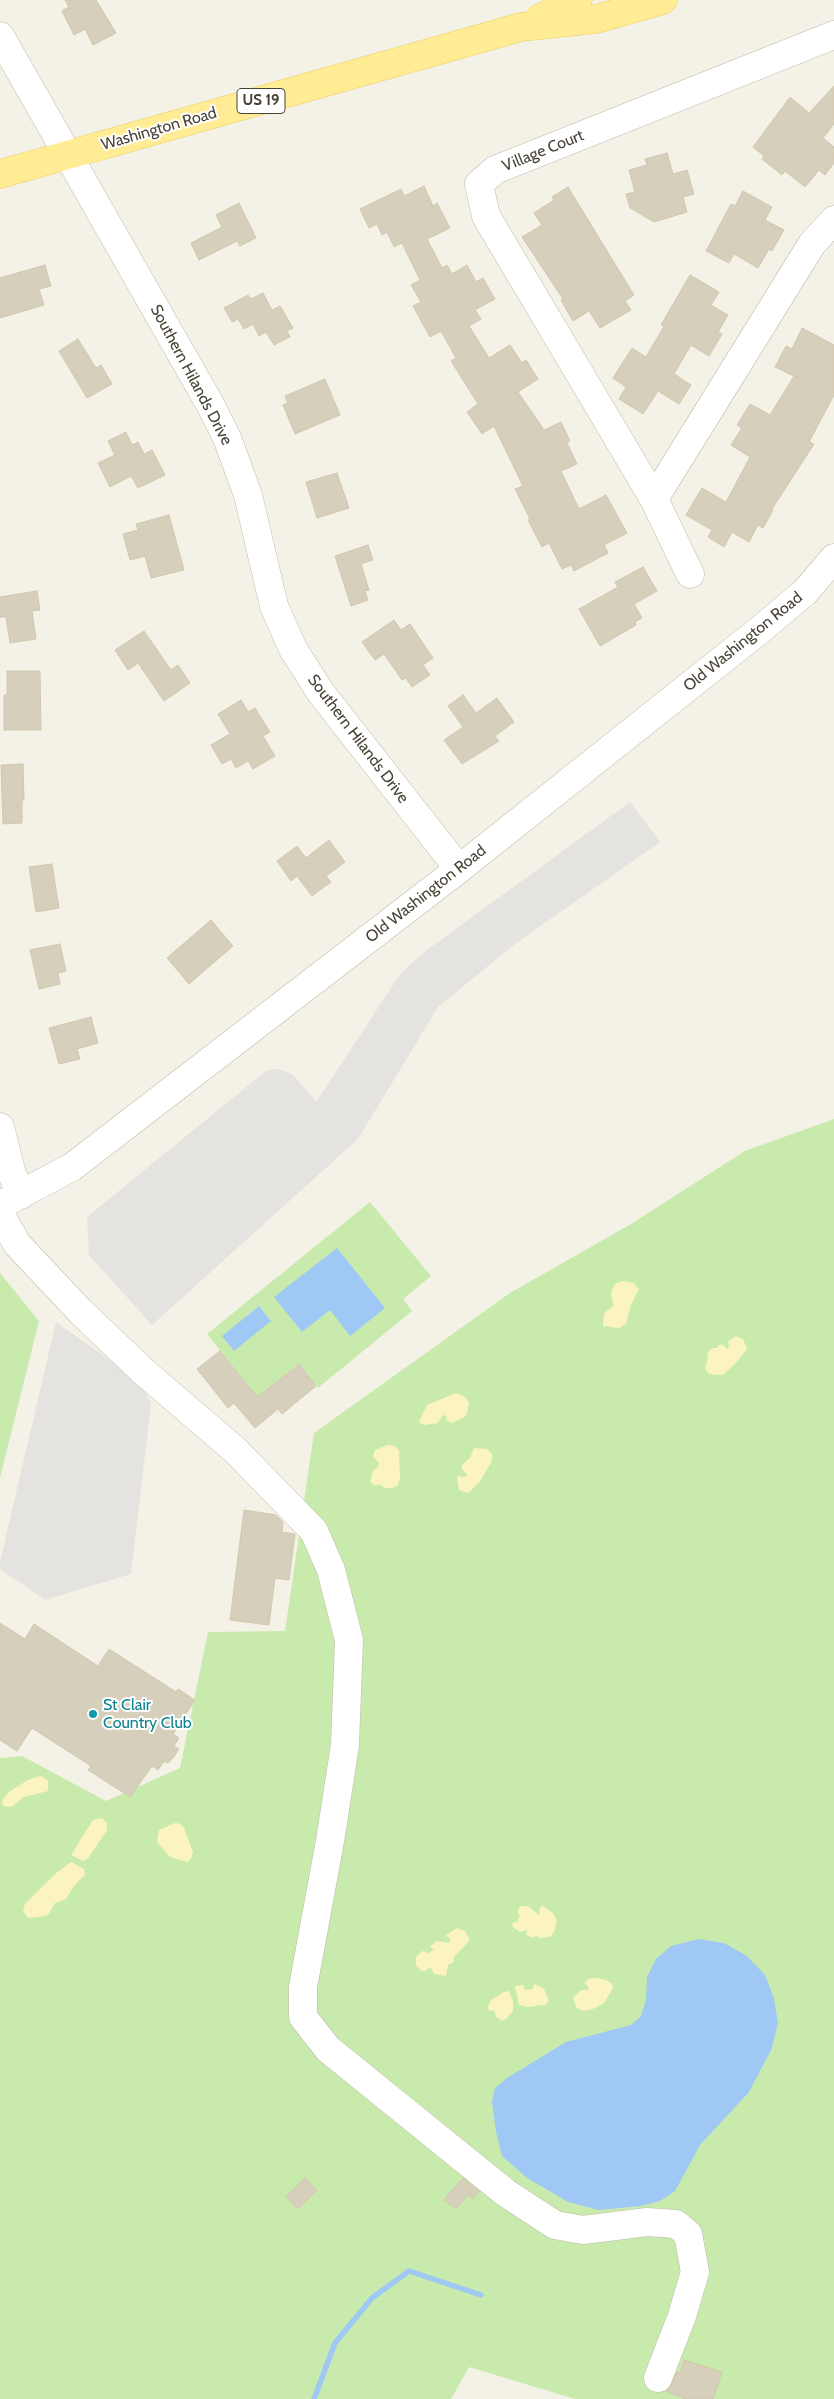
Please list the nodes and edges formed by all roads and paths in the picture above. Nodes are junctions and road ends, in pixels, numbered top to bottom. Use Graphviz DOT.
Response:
graph roads {
  1 [pos="578,0"];
  2 [pos="663,0"];
  3 [pos="521,28"];
  4 [pos="834,35"];
  5 [pos="0,36"];
  6 [pos="68,155"];
  7 [pos="0,174"];
  8 [pos="834,220"];
  9 [pos="654,499"];
  10 [pos="834,558"];
  11 [pos="690,574"];
  12 [pos="459,869"];
  13 [pos="0,1127"];
  14 [pos="11,1200"];
  15 [pos="0,1214"];
  16 [pos="658,2378"];
  1 -- 3 [label="main road, Washington Road / US 19"];
  2 -- 3 [label="main road, Washington Road / US 19"];
  3 -- 6 [label="main road, Washington Road / US 19"];
  4 -- 9 [label="street, Village Court"];
  5 -- 6 [label="street, Southern Hilands Drive"];
  6 -- 7 [label="main road, Washington Road / US 19"];
  6 -- 12 [label="street, Southern Hilands Drive"];
  8 -- 9 [label="street"];
  9 -- 11 [label="street, Village Court"];
  10 -- 12 [label="street, Old Washington Road"];
  12 -- 14 [label="street, Old Washington Road"];
  13 -- 14 [label="street"];
  15 -- 16 [label="street"];
}
